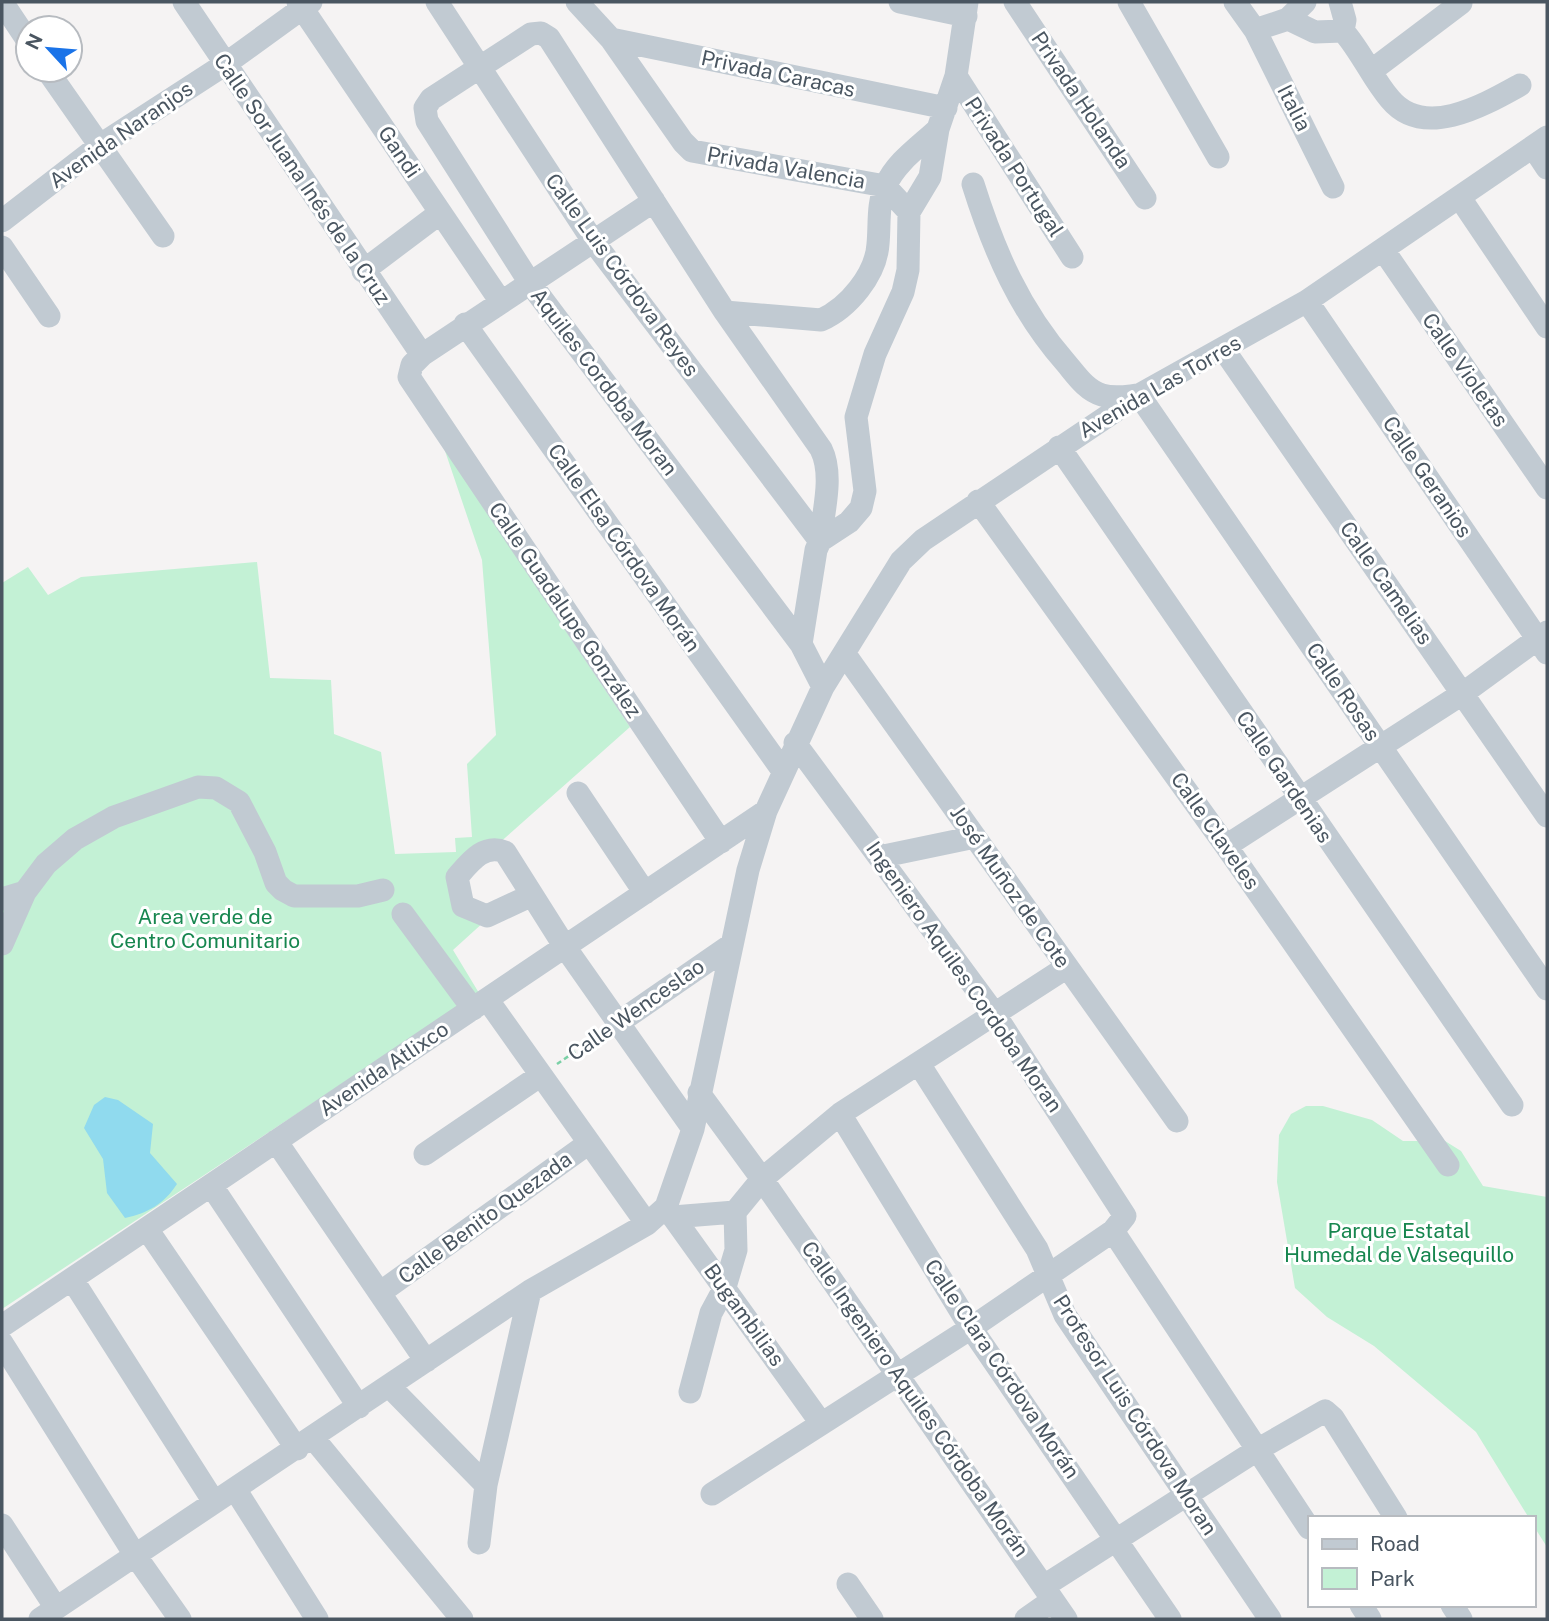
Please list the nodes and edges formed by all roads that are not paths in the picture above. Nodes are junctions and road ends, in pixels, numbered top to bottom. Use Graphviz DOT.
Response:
graph roads {
  1 [pos="2,2"];
  2 [pos="184,2"];
  3 [pos="437,2"];
  4 [pos="577,2"];
  5 [pos="900,2"];
  6 [pos="1016,2"];
  7 [pos="1129,2"];
  8 [pos="1235,2"];
  9 [pos="1305,2"];
  10 [pos="1340,2"];
  11 [pos="1461,3"];
  12 [pos="303,4"];
  13 [pos="966,9"];
  14 [pos="1288,19"];
  15 [pos="14,20"];
  16 [pos="1255,30"];
  17 [pos="1343,31"];
  18 [pos="611,39"];
  19 [pos="224,65"];
  20 [pos="479,68"];
  21 [pos="1371,71"];
  22 [pos="956,76"];
  23 [pos="57,84"];
  24 [pos="1520,85"];
  25 [pos="942,119"];
  26 [pos="1540,142"];
  27 [pos="99,146"];
  28 [pos="1218,157"];
  29 [pos="1547,168"];
  30 [pos="972,184"];
  31 [pos="885,186"];
  32 [pos="1333,187"];
  33 [pos="1145,198"];
  34 [pos="1460,198"];
  35 [pos="654,201"];
  36 [pos="909,212"];
  37 [pos="440,213"];
  38 [pos="2,221"];
  39 [pos="163,236"];
  40 [pos="593,241"];
  41 [pos="2,247"];
  42 [pos="1384,251"];
  43 [pos="1072,257"];
  44 [pos="363,271"];
  45 [pos="530,283"];
  46 [pos="1307,301"];
  47 [pos="501,302"];
  48 [pos="725,312"];
  49 [pos="49,316"];
  50 [pos="466,324"];
  51 [pos="1547,327"];
  52 [pos="1224,350"];
  53 [pos="422,355"];
  54 [pos="1139,395"];
  55 [pos="1059,447"];
  56 [pos="1547,488"];
  57 [pos="978,501"];
  58 [pos="820,541"];
  59 [pos="1544,641"];
  60 [pos="801,644"];
  61 [pos="844,653"];
  62 [pos="823,687"];
  63 [pos="1462,694"];
  64 [pos="795,743"];
  65 [pos="1381,746"];
  66 [pos="783,771"];
  67 [pos="578,793"];
  68 [pos="1300,800"];
  69 [pos="766,811"];
  70 [pos="1547,816"];
  71 [pos="975,837"];
  72 [pos="721,842"];
  73 [pos="1226,846"];
  74 [pos="879,857"];
  75 [pos="383,890"];
  76 [pos="25,892"];
  77 [pos="645,893"];
  78 [pos="532,895"];
  79 [pos="2,899"];
  80 [pos="404,914"];
  81 [pos="2,944"];
  82 [pos="731,945"];
  83 [pos="565,947"];
  84 [pos="1067,967"];
  85 [pos="1547,989"];
  86 [pos="480,1004"];
  87 [pos="994,1013"];
  88 [pos="618,1023"];
  89 [pos="919,1064"];
  90 [pos="541,1075"];
  91 [pos="699,1093"];
  92 [pos="1512,1105"];
  93 [pos="840,1114"];
  94 [pos="1177,1121"];
  95 [pos="693,1129"];
  96 [pos="276,1142"];
  97 [pos="589,1143"];
  98 [pos="425,1154"];
  99 [pos="1448,1165"];
  100 [pos="762,1179"];
  101 [pos="211,1185"];
  102 [pos="669,1212"];
  103 [pos="735,1212"];
  104 [pos="647,1224"];
  105 [pos="1119,1224"];
  106 [pos="147,1229"];
  107 [pos="1047,1276"];
  108 [pos="72,1279"];
  109 [pos="725,1287"];
  110 [pos="530,1291"];
  111 [pos="381,1292"];
  112 [pos="2,1326"];
  113 [pos="971,1328"];
  114 [pos="2,1343"];
  115 [pos="426,1361"];
  116 [pos="899,1375"];
  117 [pos="390,1387"];
  118 [pos="690,1392"];
  119 [pos="359,1407"];
  120 [pos="821,1423"];
  121 [pos="305,1444"];
  122 [pos="1257,1450"];
  123 [pos="486,1485"];
  124 [pos="235,1489"];
  125 [pos="712,1494"];
  126 [pos="1186,1495"];
  127 [pos="214,1502"];
  128 [pos="1395,1516"];
  129 [pos="2,1525"];
  130 [pos="1308,1526"];
  131 [pos="1118,1539"];
  132 [pos="479,1543"];
  133 [pos="135,1555"];
  134 [pos="848,1584"];
  135 [pos="1048,1593"];
  136 [pos="48,1614"];
  137 [pos="180,1619"];
  138 [pos="317,1619"];
  139 [pos="462,1619"];
  140 [pos="872,1619"];
  141 [pos="1026,1619"];
  142 [pos="1066,1619"];
  143 [pos="1170,1619"];
  144 [pos="1270,1619"];
  1 -- 15 [label="street"];
  2 -- 19 [label="street, Calle Sor Juana Inés de la Cruz"];
  3 -- 20 [label="street, Calle Luis Córdova Reyes"];
  4 -- 18 [label="street"];
  5 -- 13 [label="street"];
  6 -- 33 [label="street, Privada Holanda"];
  7 -- 28 [label="street"];
  8 -- 16 [label="street, Italia"];
  9 -- 14 [label="street"];
  10 -- 17 [label="street"];
  11 -- 21 [label="street"];
  12 -- 19 [label="street, Avenida Naranjos"];
  12 -- 37 [label="street, Gandi"];
  13 -- 22 [label="street"];
  14 -- 16 [label="street"];
  14 -- 17 [label="street"];
  16 -- 32 [label="street, Italia"];
  17 -- 21 [label="street"];
  18 -- 25 [label="street, Privada Caracas"];
  18 -- 31 [label="street, Privada Valencia"];
  19 -- 27 [label="street, Avenida Naranjos"];
  19 -- 44 [label="street, Calle Sor Juana Inés de la Cruz"];
  20 -- 35 [label="street"];
  20 -- 40 [label="street, Calle Luis Córdova Reyes"];
  20 -- 45 [label="street, Aquiles Cordoba Moran"];
  21 -- 24 [label="street"];
  22 -- 25 [label="street"];
  22 -- 43 [label="street, Privada Portugal"];
  23 -- 27 [label="street"];
  25 -- 31 [label="street"];
  25 -- 36 [label="street"];
  26 -- 29 [label="street"];
  26 -- 34 [label="street, Avenida Las Torres"];
  27 -- 38 [label="street, Avenida Naranjos"];
  27 -- 39 [label="street"];
  30 -- 54 [label="street"];
  31 -- 36 [label="street, Privada Valencia"];
  31 -- 48 [label="street"];
  34 -- 42 [label="street, Avenida Las Torres"];
  34 -- 51 [label="street"];
  35 -- 40 [label="street"];
  35 -- 48 [label="street"];
  36 -- 58 [label="street"];
  37 -- 44 [label="street"];
  37 -- 47 [label="street, Gandi"];
  40 -- 45 [label="street"];
  40 -- 58 [label="street, Calle Luis Córdova Reyes"];
  41 -- 49 [label="street"];
  42 -- 46 [label="street, Avenida Las Torres"];
  42 -- 56 [label="street, Calle Violetas"];
  44 -- 53 [label="street, Calle Sor Juana Inés de la Cruz"];
  45 -- 47 [label="street"];
  45 -- 60 [label="street, Aquiles Cordoba Moran"];
  46 -- 52 [label="street, Avenida Las Torres"];
  46 -- 59 [label="street, Calle Geranios"];
  47 -- 50 [label="street"];
  48 -- 58 [label="street"];
  50 -- 53 [label="street"];
  50 -- 66 [label="street, Calle Elsa Córdova Morán"];
  52 -- 54 [label="street, Avenida Las Torres"];
  52 -- 63 [label="street, Calle Camelias"];
  53 -- 72 [label="street, Calle Guadalupe González"];
  54 -- 55 [label="street, Avenida Las Torres"];
  54 -- 65 [label="street, Calle Rosas"];
  55 -- 57 [label="street, Avenida Las Torres"];
  55 -- 68 [label="street, Calle Gardenias"];
  57 -- 61 [label="street, Avenida Las Torres"];
  57 -- 73 [label="street, Calle Claveles"];
  58 -- 60 [label="street"];
  59 -- 63 [label="street"];
  60 -- 62 [label="street, Aquiles Cordoba Moran"];
  61 -- 62 [label="street, Avenida Las Torres"];
  61 -- 71 [label="street, José Muñoz de Cote"];
  62 -- 64 [label="street, Avenida Las Torres"];
  63 -- 65 [label="street"];
  63 -- 70 [label="street, Calle Camelias"];
  64 -- 66 [label="street, Avenida Las Torres"];
  64 -- 74 [label="street, Ingeniero Aquiles Cordoba Moran"];
  65 -- 68 [label="street"];
  65 -- 85 [label="street, Calle Rosas"];
  66 -- 69 [label="street, Avenida Las Torres"];
  67 -- 77 [label="street"];
  68 -- 73 [label="street"];
  68 -- 92 [label="street, Calle Gardenias"];
  69 -- 72 [label="street, Avenida Atlixco"];
  69 -- 82 [label="street, Avenida Las Torres"];
  71 -- 74 [label="street"];
  71 -- 84 [label="street, José Muñoz de Cote"];
  72 -- 77 [label="street, Avenida Atlixco"];
  73 -- 99 [label="street, Calle Claveles"];
  74 -- 87 [label="street, Ingeniero Aquiles Cordoba Moran"];
  75 -- 76 [label="street"];
  76 -- 79 [label="street"];
  76 -- 81 [label="street"];
  77 -- 83 [label="street, Avenida Atlixco"];
  78 -- 83 [label="street"];
  80 -- 86 [label="street"];
  82 -- 88 [label="street, Calle Wenceslao"];
  82 -- 91 [label="street, Avenida Las Torres"];
  83 -- 86 [label="street, Avenida Atlixco"];
  83 -- 88 [label="street"];
  84 -- 87 [label="street"];
  84 -- 94 [label="street, José Muñoz de Cote"];
  86 -- 90 [label="street"];
  86 -- 96 [label="street, Avenida Atlixco"];
  87 -- 89 [label="street"];
  87 -- 105 [label="street, Ingeniero Aquiles Cordoba Moran"];
  88 -- 95 [label="street"];
  89 -- 93 [label="street"];
  89 -- 107 [label="street, Profesor Luis Córdova Moran"];
  90 -- 97 [label="street"];
  90 -- 98 [label="street"];
  91 -- 95 [label="street, Avenida Las Torres"];
  91 -- 100 [label="street, Calle Ingeniero Aquiles Córdoba Morán"];
  93 -- 100 [label="street"];
  93 -- 113 [label="street, Calle Clara Córdova Morán"];
  95 -- 102 [label="street, Avenida Las Torres"];
  96 -- 101 [label="street, Avenida Atlixco"];
  96 -- 111 [label="street"];
  97 -- 104 [label="street"];
  97 -- 111 [label="street, Calle Benito Quezada"];
  100 -- 103 [label="street"];
  100 -- 116 [label="street, Calle Ingeniero Aquiles Córdoba Morán"];
  101 -- 106 [label="street, Avenida Atlixco"];
  101 -- 119 [label="street"];
  102 -- 103 [label="street"];
  102 -- 104 [label="street"];
  102 -- 109 [label="street, Bugambilias"];
  103 -- 109 [label="street"];
  104 -- 110 [label="street"];
  105 -- 107 [label="street"];
  105 -- 122 [label="street, Ingeniero Aquiles Cordoba Moran"];
  106 -- 108 [label="street, Avenida Atlixco"];
  106 -- 121 [label="street"];
  107 -- 113 [label="street"];
  107 -- 126 [label="street, Profesor Luis Córdova Moran"];
  108 -- 112 [label="street, Avenida Atlixco"];
  108 -- 127 [label="street"];
  109 -- 118 [label="street"];
  109 -- 120 [label="street, Bugambilias"];
  110 -- 115 [label="street"];
  110 -- 123 [label="street"];
  111 -- 115 [label="street"];
  113 -- 116 [label="street"];
  113 -- 131 [label="street, Calle Clara Córdova Morán"];
  114 -- 133 [label="street"];
  115 -- 117 [label="street"];
  116 -- 120 [label="street"];
  116 -- 135 [label="street, Calle Ingeniero Aquiles Córdoba Morán"];
  117 -- 119 [label="street"];
  117 -- 123 [label="street"];
  119 -- 121 [label="street"];
  120 -- 125 [label="street"];
  121 -- 124 [label="street"];
  121 -- 139 [label="street"];
  122 -- 126 [label="street"];
  122 -- 128 [label="street"];
  122 -- 130 [label="street, Ingeniero Aquiles Cordoba Moran"];
  123 -- 132 [label="street"];
  124 -- 127 [label="street"];
  124 -- 138 [label="street"];
  126 -- 131 [label="street"];
  126 -- 144 [label="street, Profesor Luis Córdova Moran"];
  127 -- 133 [label="street"];
  129 -- 136 [label="street"];
  131 -- 135 [label="street"];
  131 -- 143 [label="street, Calle Clara Córdova Morán"];
  133 -- 136 [label="street"];
  133 -- 137 [label="street"];
  134 -- 140 [label="street"];
  135 -- 141 [label="street"];
  135 -- 142 [label="street, Calle Ingeniero Aquiles Córdoba Morán"];
}
